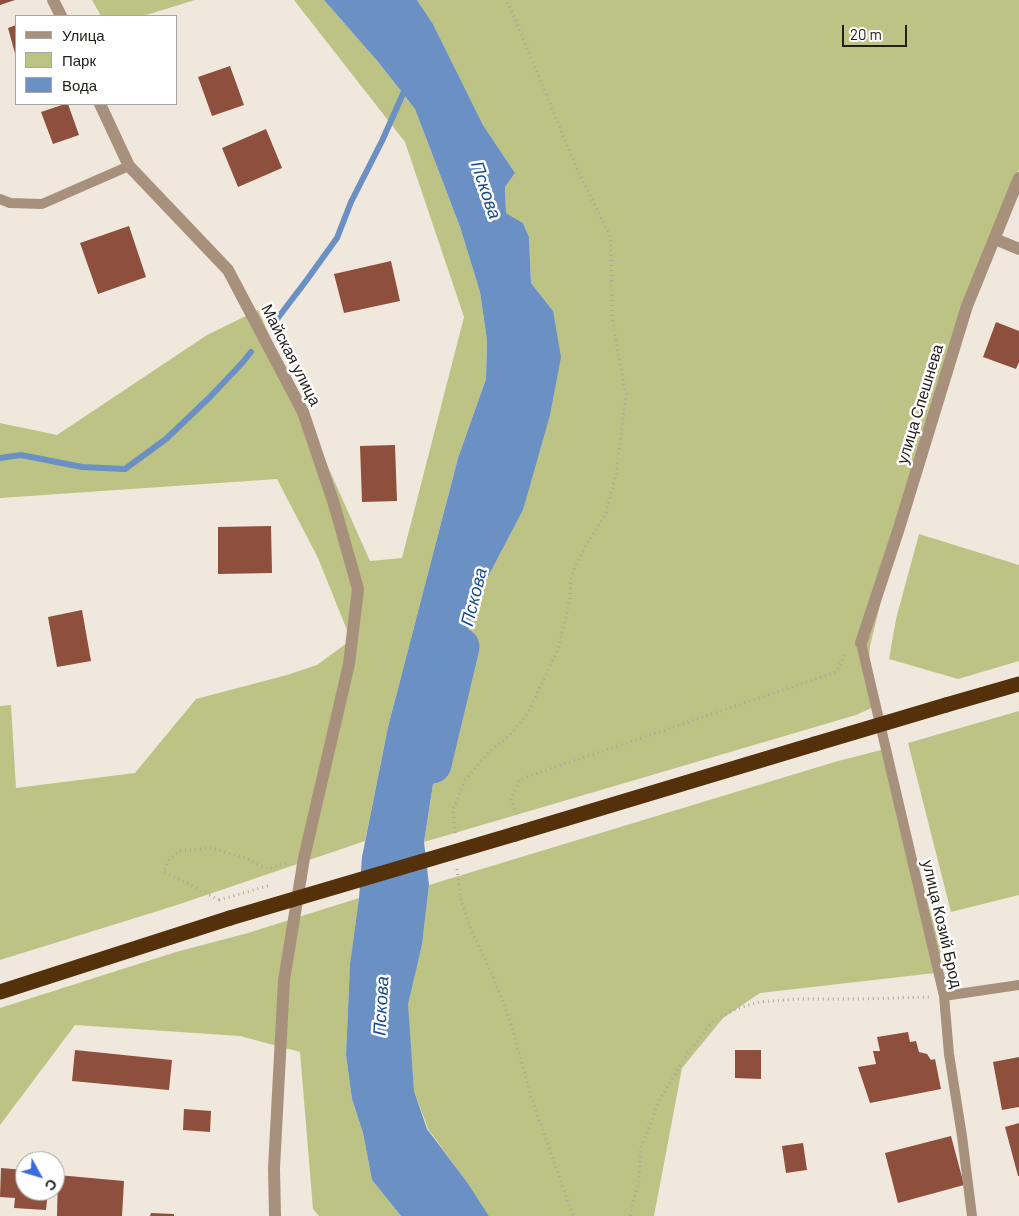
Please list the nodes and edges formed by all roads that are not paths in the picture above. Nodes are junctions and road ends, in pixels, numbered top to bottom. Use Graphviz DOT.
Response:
graph roads {
  1 [pos="53,0"];
  2 [pos="60,15"];
  3 [pos="100,105"];
  4 [pos="129,166"];
  5 [pos="1019,178"];
  6 [pos="0,199"];
  7 [pos="995,239"];
  8 [pos="1019,249"];
  9 [pos="861,643"];
  10 [pos="1019,684"];
  11 [pos="1019,985"];
  12 [pos="0,992"];
  13 [pos="944,996"];
  14 [pos="275,1216"];
  15 [pos="972,1216"];
  1 -- 2 [label="street"];
  3 -- 4 [label="street, Майская улица"];
  4 -- 6 [label="lane"];
  4 -- 14 [label="street, Майская улица"];
  5 -- 7 [label="street, улица Спешнева"];
  7 -- 8 [label="street"];
  7 -- 9 [label="street, улица Спешнева"];
  9 -- 13 [label="lane, улица Козий Брод"];
  10 -- 12 [label="highway, bridge"];
  11 -- 13 [label="lane"];
  13 -- 15 [label="lane, улица Козий Брод"];
}
